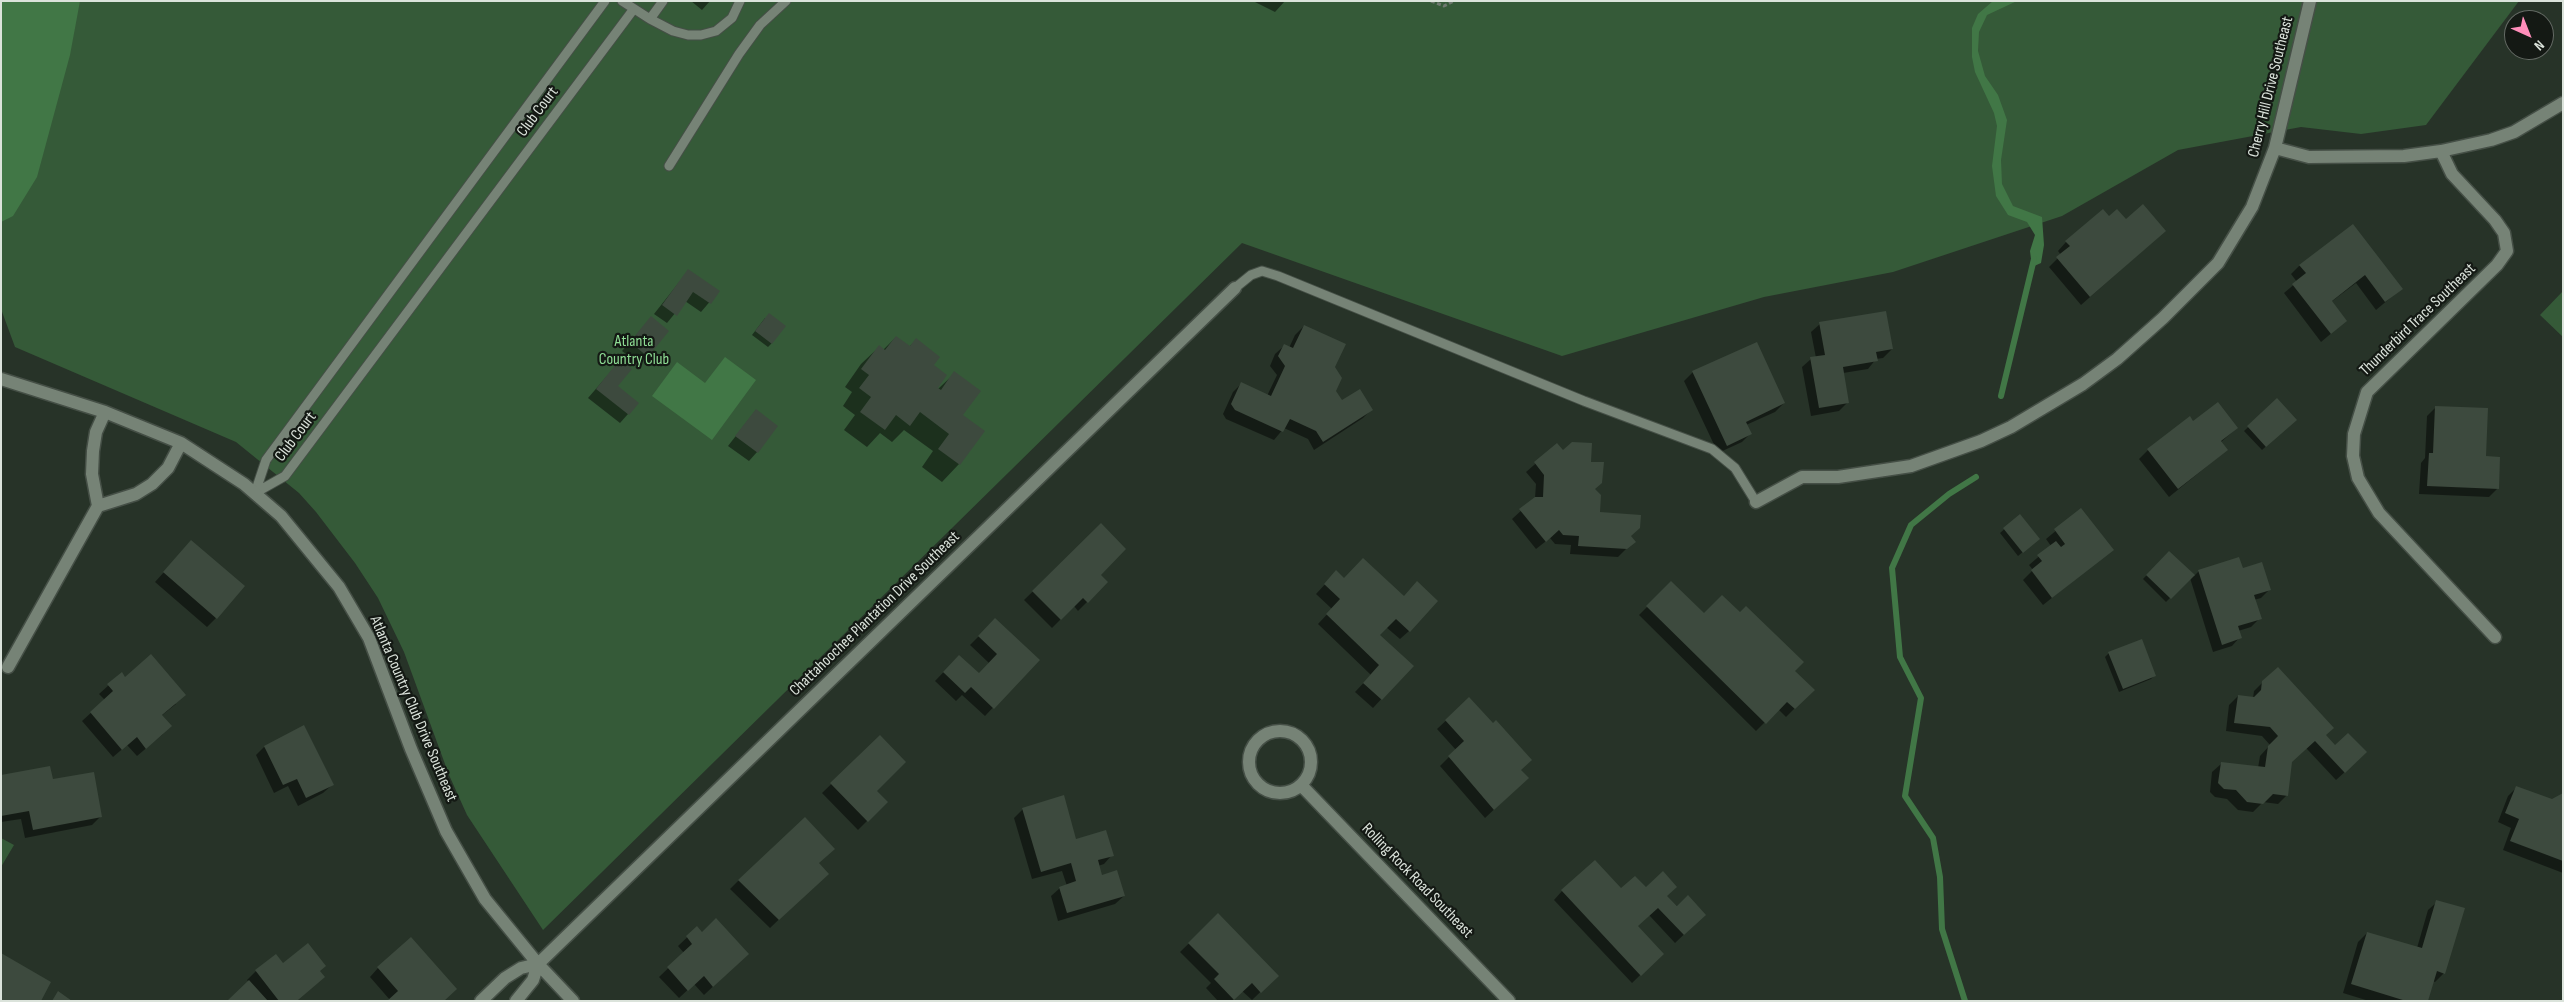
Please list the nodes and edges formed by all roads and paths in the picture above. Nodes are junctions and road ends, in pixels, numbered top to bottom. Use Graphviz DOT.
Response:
graph roads {
  1 [pos="605,1"];
  2 [pos="622,1"];
  3 [pos="663,1"];
  4 [pos="740,1"];
  5 [pos="786,1"];
  6 [pos="1431,1"];
  7 [pos="1454,1"];
  8 [pos="2310,1"];
  9 [pos="633,10"];
  10 [pos="650,19"];
  11 [pos="2563,103"];
  12 [pos="2275,148"];
  13 [pos="2441,151"];
  14 [pos="669,166"];
  15 [pos="1235,288"];
  16 [pos="1,379"];
  17 [pos="105,412"];
  18 [pos="181,443"];
  19 [pos="255,493"];
  20 [pos="1756,502"];
  21 [pos="98,506"];
  22 [pos="2495,636"];
  23 [pos="8,667"];
  24 [pos="1301,784"];
  25 [pos="538,964"];
  26 [pos="481,1001"];
  27 [pos="516,1001"];
  28 [pos="573,1001"];
  29 [pos="1509,1001"];
  1 -- 19 [label="lane, Club Court"];
  2 -- 9 [label="lane"];
  3 -- 10 [label="lane"];
  4 -- 10 [label="lane"];
  5 -- 14 [label="lane"];
  6 -- 7 [label="path"];
  8 -- 12 [label="street, Cherry Hill Drive Southeast"];
  9 -- 10 [label="lane"];
  9 -- 19 [label="lane, Club Court"];
  11 -- 13 [label="street"];
  12 -- 13 [label="street"];
  12 -- 20 [label="street, Cherry Hill Drive Southeast"];
  13 -- 22 [label="street, Thunderbird Trace Southeast"];
  15 -- 20 [label="lane"];
  15 -- 25 [label="street, Chattahoochee Plantation Drive Southeast"];
  16 -- 17 [label="street, Atlanta Country Club Drive Southeast"];
  17 -- 18 [label="street, Atlanta Country Club Drive Southeast"];
  17 -- 21 [label="street"];
  18 -- 19 [label="street, Atlanta Country Club Drive Southeast"];
  18 -- 21 [label="street"];
  19 -- 25 [label="street, Atlanta Country Club Drive Southeast"];
  21 -- 23 [label="street"];
  24 -- 24 [label="street"];
  24 -- 29 [label="street, Rolling Rock Road Southeast"];
  25 -- 26 [label="street, Chattahoochee Plantation Drive Southeast"];
  25 -- 27 [label="street, Chattahoochee Plantation Drive Southeast"];
  25 -- 28 [label="street, Atlanta Country Club Drive Southeast"];
}
